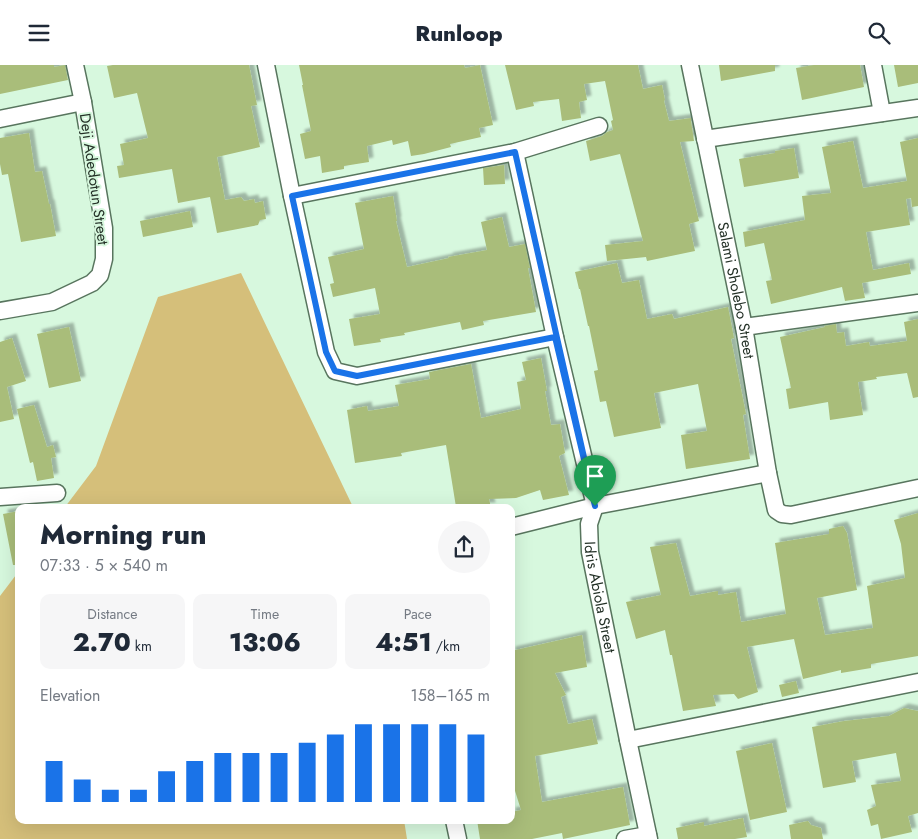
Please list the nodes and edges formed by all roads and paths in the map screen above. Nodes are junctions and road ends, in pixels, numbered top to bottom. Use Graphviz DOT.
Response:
graph roads {
  1 [pos="75,65"];
  2 [pos="266,65"];
  3 [pos="690,65"];
  4 [pos="873,65"];
  5 [pos="82,103"];
  6 [pos="918,108"];
  7 [pos="882,113"];
  8 [pos="0,119"];
  9 [pos="599,126"];
  10 [pos="705,139"];
  11 [pos="515,152"];
  12 [pos="292,196"];
  13 [pos="918,303"];
  14 [pos="0,311"];
  15 [pos="744,327"];
  16 [pos="555,337"];
  17 [pos="768,473"];
  18 [pos="918,487"];
  19 [pos="57,493"];
  20 [pos="0,497"];
  21 [pos="595,506"];
  22 [pos="515,526"];
  23 [pos="918,682"];
  24 [pos="628,740"];
  25 [pos="455,824"];
  26 [pos="649,837"];
  27 [pos="458,839"];
  28 [pos="625,839"];
  1 -- 5 [label="street, Deji Adedotun Street"];
  2 -- 12 [label="street"];
  3 -- 10 [label="street, Salami Sholebo Street"];
  4 -- 7 [label="street"];
  5 -- 8 [label="street"];
  5 -- 14 [label="street, Deji Adedotun Street"];
  6 -- 7 [label="street"];
  7 -- 10 [label="street"];
  9 -- 11 [label="street"];
  10 -- 15 [label="street, Salami Sholebo Street"];
  11 -- 12 [label="street"];
  11 -- 16 [label="street, Idris Abiola Street"];
  11 -- 21 [label="street"];
  12 -- 16 [label="street"];
  13 -- 15 [label="street"];
  15 -- 17 [label="street, Salami Sholebo Street"];
  16 -- 21 [label="street, Idris Abiola Street"];
  17 -- 18 [label="street, Salami Sholebo Street"];
  17 -- 21 [label="street"];
  19 -- 20 [label="street"];
  21 -- 22 [label="street"];
  21 -- 24 [label="street, Idris Abiola Street"];
  23 -- 24 [label="street"];
  24 -- 26 [label="street, Idris Abiola Street"];
  25 -- 27 [label="street"];
  26 -- 28 [label="street"];
}
